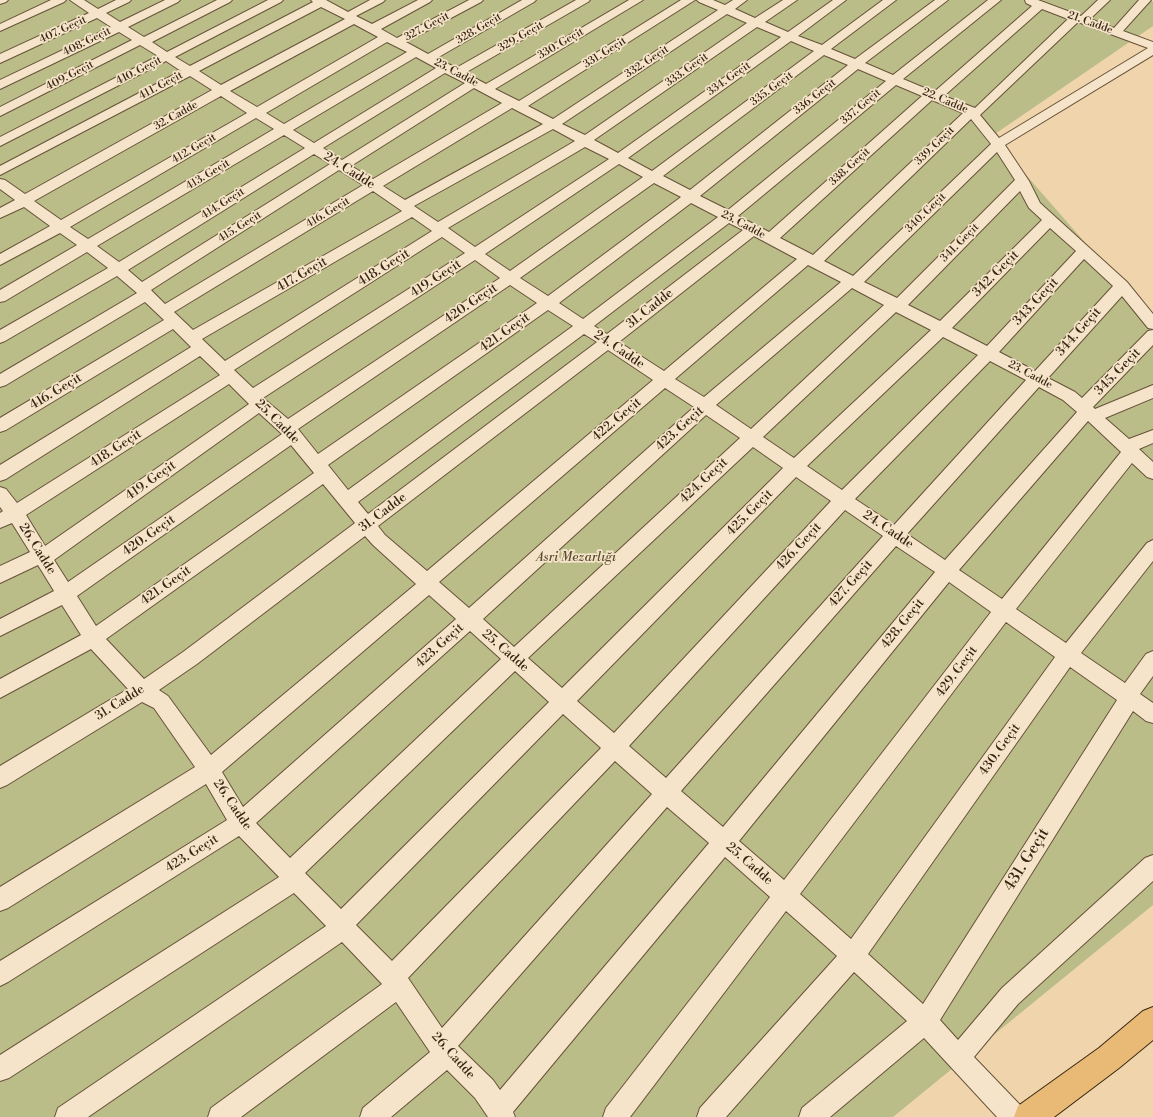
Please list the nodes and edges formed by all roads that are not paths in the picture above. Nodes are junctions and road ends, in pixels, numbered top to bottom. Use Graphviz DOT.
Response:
graph roads {
  1 [pos="60,0"];
  2 [pos="76,0"];
  3 [pos="125,0"];
  4 [pos="174,0"];
  5 [pos="226,0"];
  6 [pos="277,0"];
  7 [pos="379,0"];
  8 [pos="426,0"];
  9 [pos="477,0"];
  10 [pos="530,0"];
  11 [pos="584,0"];
  12 [pos="637,0"];
  13 [pos="689,0"];
  14 [pos="703,0"];
  15 [pos="741,0"];
  16 [pos="791,0"];
  17 [pos="840,0"];
  18 [pos="890,0"];
  19 [pos="942,0"];
  20 [pos="995,0"];
  21 [pos="1027,0"];
  22 [pos="1062,0"];
  23 [pos="1104,0"];
  24 [pos="1146,0"];
  25 [pos="320,1"];
  26 [pos="1040,5"];
  27 [pos="1052,9"];
  28 [pos="726,10"];
  29 [pos="98,13"];
  30 [pos="350,18"];
  31 [pos="1080,19"];
  32 [pos="756,22"];
  33 [pos="119,26"];
  34 [pos="0,28"];
  35 [pos="372,29"];
  36 [pos="1116,32"];
  37 [pos="790,36"];
  38 [pos="392,39"];
  39 [pos="142,41"];
  40 [pos="1153,46"];
  41 [pos="824,50"];
  42 [pos="1153,50"];
  43 [pos="415,52"];
  44 [pos="168,56"];
  45 [pos="428,58"];
  46 [pos="0,59"];
  47 [pos="857,64"];
  48 [pos="452,70"];
  49 [pos="191,71"];
  50 [pos="894,80"];
  51 [pos="0,85"];
  52 [pos="480,85"];
  53 [pos="222,90"];
  54 [pos="934,96"];
  55 [pos="516,104"];
  56 [pos="0,112"];
  57 [pos="257,112"];
  58 [pos="971,112"];
  59 [pos="553,124"];
  60 [pos="284,130"];
  61 [pos="585,141"];
  62 [pos="0,142"];
  63 [pos="998,144"];
  64 [pos="313,148"];
  65 [pos="618,159"];
  66 [pos="340,165"];
  67 [pos="0,171"];
  68 [pos="652,177"];
  69 [pos="1022,181"];
  70 [pos="0,183"];
  71 [pos="374,186"];
  72 [pos="690,197"];
  73 [pos="24,201"];
  74 [pos="408,208"];
  75 [pos="0,214"];
  76 [pos="728,217"];
  77 [pos="1050,220"];
  78 [pos="61,226"];
  79 [pos="440,230"];
  80 [pos="752,230"];
  81 [pos="770,239"];
  82 [pos="88,246"];
  83 [pos="1084,251"];
  84 [pos="474,254"];
  85 [pos="0,260"];
  86 [pos="810,260"];
  87 [pos="118,269"];
  88 [pos="510,278"];
  89 [pos="853,282"];
  90 [pos="1122,286"];
  91 [pos="144,292"];
  92 [pos="0,297"];
  93 [pos="548,303"];
  94 [pos="896,305"];
  95 [pos="169,316"];
  96 [pos="1153,324"];
  97 [pos="584,326"];
  98 [pos="942,329"];
  99 [pos="1153,335"];
  100 [pos="0,337"];
  101 [pos="608,342"];
  102 [pos="197,343"];
  103 [pos="989,353"];
  104 [pos="227,372"];
  105 [pos="1037,379"];
  106 [pos="0,380"];
  107 [pos="664,380"];
  108 [pos="1153,391"];
  109 [pos="256,401"];
  110 [pos="706,406"];
  111 [pos="1088,412"];
  112 [pos="0,426"];
  113 [pos="290,432"];
  114 [pos="1153,436"];
  115 [pos="752,437"];
  116 [pos="1130,449"];
  117 [pos="795,467"];
  118 [pos="321,469"];
  119 [pos="1153,472"];
  120 [pos="0,474"];
  121 [pos="0,494"];
  122 [pos="347,500"];
  123 [pos="843,500"];
  124 [pos="7,517"];
  125 [pos="367,525"];
  126 [pos="895,535"];
  127 [pos="1153,548"];
  128 [pos="42,557"];
  129 [pos="947,571"];
  130 [pos="0,575"];
  131 [pos="428,583"];
  132 [pos="65,594"];
  133 [pos="1004,610"];
  134 [pos="469,620"];
  135 [pos="0,628"];
  136 [pos="93,638"];
  137 [pos="1068,654"];
  138 [pos="514,659"];
  139 [pos="1153,660"];
  140 [pos="0,689"];
  141 [pos="142,690"];
  142 [pos="1128,697"];
  143 [pos="562,702"];
  144 [pos="1153,714"];
  145 [pos="615,747"];
  146 [pos="209,770"];
  147 [pos="0,778"];
  148 [pos="666,792"];
  149 [pos="241,823"];
  150 [pos="724,842"];
  151 [pos="1153,866"];
  152 [pos="293,876"];
  153 [pos="786,896"];
  154 [pos="0,900"];
  155 [pos="342,927"];
  156 [pos="853,955"];
  157 [pos="0,974"];
  158 [pos="395,982"];
  159 [pos="1153,1021"];
  160 [pos="925,1022"];
  161 [pos="444,1050"];
  162 [pos="958,1058"];
  163 [pos="0,1069"];
  164 [pos="501,1114"];
  165 [pos="67,1117"];
  166 [pos="220,1117"];
  167 [pos="372,1117"];
  168 [pos="615,1117"];
  169 [pos="709,1117"];
  170 [pos="811,1117"];
  171 [pos="1014,1117"];
  172 [pos="1029,1117"];
  1 -- 34 [label="lane"];
  2 -- 29 [label="lane, 24. Cadde"];
  3 -- 29 [label="lane, 407. Geçit"];
  4 -- 33 [label="lane, 408. Geçit"];
  5 -- 39 [label="lane, 409. Geçit"];
  6 -- 44 [label="lane, 410. Geçit"];
  7 -- 30 [label="lane, 32. Cadde"];
  8 -- 35 [label="lane"];
  9 -- 38 [label="lane, 327. Geçit"];
  10 -- 45 [label="lane, 328. Geçit"];
  11 -- 48 [label="lane, 329. Geçit"];
  12 -- 52 [label="lane, 330. Geçit"];
  13 -- 55 [label="lane, 331. Geçit"];
  14 -- 28 [label="lane, 22. Cadde"];
  15 -- 28 [label="lane, 332. Geçit"];
  16 -- 32 [label="lane, 333. Geçit"];
  17 -- 37 [label="lane, 334. Geçit"];
  18 -- 41 [label="lane, 335. Geçit"];
  19 -- 47 [label="lane, 336. Geçit"];
  20 -- 50 [label="lane, 337. Geçit"];
  21 -- 26 [label="lane, 21. Cadde"];
  22 -- 27 [label="lane"];
  23 -- 31 [label="lane, 339. Geçit"];
  24 -- 36 [label="lane"];
  25 -- 30 [label="lane, 23. Cadde"];
  25 -- 49 [label="lane, 411. Geçit"];
  26 -- 27 [label="lane, 21. Cadde"];
  26 -- 54 [label="lane, 338. Geçit"];
  27 -- 31 [label="lane, 21. Cadde"];
  28 -- 32 [label="lane, 22. Cadde"];
  28 -- 59 [label="lane, 332. Geçit"];
  29 -- 33 [label="lane, 24. Cadde"];
  29 -- 46 [label="lane, 407. Geçit"];
  30 -- 35 [label="lane, 23. Cadde"];
  30 -- 53 [label="lane, 32. Cadde"];
  31 -- 36 [label="lane, 21. Cadde"];
  31 -- 58 [label="lane, 339. Geçit"];
  32 -- 37 [label="lane, 22. Cadde"];
  32 -- 61 [label="lane, 333. Geçit"];
  33 -- 39 [label="lane, 24. Cadde"];
  33 -- 51 [label="lane, 408. Geçit"];
  35 -- 38 [label="lane, 23. Cadde"];
  36 -- 40 [label="lane, 21. Cadde"];
  37 -- 41 [label="lane, 22. Cadde"];
  37 -- 65 [label="lane, 334. Geçit"];
  38 -- 43 [label="lane, 23. Cadde"];
  38 -- 57 [label="lane, 412. Geçit"];
  39 -- 44 [label="lane, 24. Cadde"];
  39 -- 56 [label="lane, 409. Geçit"];
  41 -- 47 [label="lane, 22. Cadde"];
  41 -- 68 [label="lane, 335. Geçit"];
  42 -- 63 [label="lane, 340. Geçit"];
  43 -- 45 [label="lane, 23. Cadde"];
  43 -- 60 [label="lane, 413. Geçit"];
  44 -- 49 [label="lane, 24. Cadde"];
  44 -- 62 [label="lane, 410. Geçit"];
  45 -- 48 [label="lane, 23. Cadde"];
  47 -- 50 [label="lane, 22. Cadde"];
  47 -- 72 [label="lane, 336. Geçit"];
  48 -- 52 [label="lane, 23. Cadde"];
  48 -- 64 [label="lane, 414. Geçit"];
  49 -- 53 [label="lane, 24. Cadde"];
  49 -- 67 [label="lane, 411. Geçit"];
  50 -- 54 [label="lane, 22. Cadde"];
  50 -- 76 [label="lane, 337. Geçit"];
  52 -- 55 [label="lane, 23. Cadde"];
  52 -- 66 [label="lane, 415. Geçit"];
  53 -- 57 [label="lane, 24. Cadde"];
  53 -- 73 [label="lane, 32. Cadde"];
  54 -- 58 [label="lane, 22. Cadde"];
  54 -- 81 [label="lane, 338. Geçit"];
  55 -- 59 [label="lane, 23. Cadde"];
  55 -- 71 [label="lane, 416. Geçit"];
  57 -- 60 [label="lane, 24. Cadde"];
  57 -- 78 [label="lane, 412. Geçit"];
  58 -- 63 [label="lane, 22. Cadde"];
  58 -- 86 [label="lane, 339. Geçit"];
  59 -- 61 [label="lane, 23. Cadde"];
  59 -- 74 [label="lane, 417. Geçit"];
  60 -- 64 [label="lane, 24. Cadde"];
  60 -- 82 [label="lane, 413. Geçit"];
  61 -- 65 [label="lane, 23. Cadde"];
  61 -- 79 [label="lane, 418. Geçit"];
  63 -- 69 [label="lane, 22. Cadde"];
  63 -- 89 [label="lane, 340. Geçit"];
  64 -- 66 [label="lane, 24. Cadde"];
  64 -- 87 [label="lane, 414. Geçit"];
  65 -- 68 [label="lane, 23. Cadde"];
  65 -- 84 [label="lane, 419. Geçit"];
  66 -- 71 [label="lane, 24. Cadde"];
  66 -- 91 [label="lane, 415. Geçit"];
  68 -- 72 [label="lane, 23. Cadde"];
  68 -- 88 [label="lane, 420. Geçit"];
  69 -- 77 [label="lane, 22. Cadde"];
  69 -- 94 [label="lane, 341. Geçit"];
  70 -- 73 [label="lane, 25. Cadde"];
  71 -- 74 [label="lane, 24. Cadde"];
  71 -- 95 [label="lane, 416. Geçit"];
  72 -- 76 [label="lane, 23. Cadde"];
  72 -- 93 [label="lane, 421. Geçit"];
  73 -- 75 [label="lane, 32. Cadde"];
  73 -- 78 [label="lane, 25. Cadde"];
  74 -- 79 [label="lane, 24. Cadde"];
  74 -- 102 [label="lane, 417. Geçit"];
  76 -- 80 [label="lane, 23. Cadde"];
  76 -- 97 [label="lane, 337. Geçit"];
  77 -- 83 [label="lane, 22. Cadde"];
  77 -- 98 [label="lane, 342. Geçit"];
  78 -- 82 [label="lane, 25. Cadde"];
  78 -- 85 [label="lane, 412. Geçit"];
  79 -- 84 [label="lane, 24. Cadde"];
  79 -- 104 [label="lane, 418. Geçit"];
  80 -- 81 [label="lane, 23. Cadde"];
  80 -- 101 [label="lane, 31. Cadde"];
  81 -- 86 [label="lane, 23. Cadde"];
  82 -- 87 [label="lane, 25. Cadde"];
  82 -- 92 [label="lane, 413. Geçit"];
  83 -- 90 [label="lane, 22. Cadde"];
  83 -- 103 [label="lane, 343. Geçit"];
  84 -- 88 [label="lane, 24. Cadde"];
  84 -- 109 [label="lane, 419. Geçit"];
  86 -- 89 [label="lane, 23. Cadde"];
  86 -- 107 [label="lane, 422. Geçit"];
  87 -- 91 [label="lane, 25. Cadde"];
  87 -- 100 [label="lane, 414. Geçit"];
  88 -- 93 [label="lane, 24. Cadde"];
  88 -- 113 [label="lane, 420. Geçit"];
  89 -- 94 [label="lane, 23. Cadde"];
  89 -- 110 [label="lane, 423. Geçit"];
  90 -- 96 [label="lane, 22. Cadde"];
  90 -- 105 [label="lane, 344. Geçit"];
  91 -- 95 [label="lane, 25. Cadde"];
  91 -- 106 [label="lane, 415. Geçit"];
  93 -- 97 [label="lane, 24. Cadde"];
  93 -- 118 [label="lane, 421. Geçit"];
  94 -- 98 [label="lane, 23. Cadde"];
  94 -- 115 [label="lane, 424. Geçit"];
  95 -- 102 [label="lane, 25. Cadde"];
  95 -- 112 [label="lane, 416. Geçit"];
  97 -- 101 [label="lane, 24. Cadde"];
  97 -- 122 [label="lane, 337. Geçit"];
  98 -- 103 [label="lane, 23. Cadde"];
  98 -- 117 [label="lane, 425. Geçit"];
  99 -- 111 [label="lane, 345. Geçit"];
  101 -- 107 [label="lane, 24. Cadde"];
  101 -- 125 [label="lane, 31. Cadde"];
  102 -- 104 [label="lane, 25. Cadde"];
  102 -- 120 [label="lane, 417. Geçit"];
  103 -- 105 [label="lane, 23. Cadde"];
  103 -- 123 [label="lane, 426. Geçit"];
  104 -- 109 [label="lane, 25. Cadde"];
  104 -- 124 [label="lane, 418. Geçit"];
  105 -- 111 [label="lane, 23. Cadde"];
  105 -- 126 [label="lane, 427. Geçit"];
  107 -- 110 [label="lane, 24. Cadde"];
  107 -- 131 [label="lane, 422. Geçit"];
  108 -- 111 [label="lane"];
  109 -- 113 [label="lane, 25. Cadde"];
  109 -- 128 [label="lane, 419. Geçit"];
  110 -- 115 [label="lane, 24. Cadde"];
  110 -- 134 [label="lane, 423. Geçit"];
  111 -- 116 [label="lane, 23. Cadde"];
  111 -- 129 [label="lane, 428. Geçit"];
  113 -- 118 [label="lane, 25. Cadde"];
  113 -- 132 [label="lane, 420. Geçit"];
  114 -- 116 [label="lane"];
  115 -- 117 [label="lane, 24. Cadde"];
  115 -- 138 [label="lane, 424. Geçit"];
  116 -- 119 [label="lane, 23. Cadde"];
  116 -- 133 [label="lane, 429. Geçit"];
  117 -- 123 [label="lane, 24. Cadde"];
  117 -- 143 [label="lane, 425. Geçit"];
  118 -- 122 [label="lane, 25. Cadde"];
  118 -- 136 [label="lane, 421. Geçit"];
  121 -- 124 [label="lane, 26. Cadde"];
  122 -- 125 [label="lane, 25. Cadde"];
  123 -- 126 [label="lane, 24. Cadde"];
  123 -- 145 [label="lane, 426. Geçit"];
  124 -- 128 [label="lane, 26. Cadde"];
  125 -- 131 [label="lane, 25. Cadde"];
  125 -- 141 [label="lane, 31. Cadde"];
  126 -- 129 [label="lane, 24. Cadde"];
  126 -- 148 [label="lane, 427. Geçit"];
  127 -- 137 [label="lane, 430. Geçit"];
  128 -- 130 [label="lane, 419. Geçit"];
  128 -- 132 [label="lane, 26. Cadde"];
  129 -- 133 [label="lane, 24. Cadde"];
  129 -- 150 [label="lane, 428. Geçit"];
  131 -- 134 [label="lane, 25. Cadde"];
  131 -- 146 [label="lane, 422. Geçit"];
  132 -- 135 [label="lane, 420. Geçit"];
  132 -- 136 [label="lane, 26. Cadde"];
  133 -- 137 [label="lane, 24. Cadde"];
  133 -- 153 [label="lane, 429. Geçit"];
  134 -- 138 [label="lane, 25. Cadde"];
  134 -- 149 [label="lane, 423. Geçit"];
  136 -- 140 [label="lane, 421. Geçit"];
  136 -- 141 [label="lane, 26. Cadde"];
  137 -- 142 [label="lane, 24. Cadde"];
  137 -- 156 [label="lane, 430. Geçit"];
  138 -- 143 [label="lane, 25. Cadde"];
  138 -- 152 [label="lane, 424. Geçit"];
  139 -- 142 [label="lane, 431. Geçit"];
  141 -- 146 [label="lane, 26. Cadde"];
  141 -- 147 [label="lane, 31. Cadde"];
  142 -- 144 [label="lane, 24. Cadde"];
  142 -- 160 [label="lane, 431. Geçit"];
  143 -- 145 [label="lane, 25. Cadde"];
  143 -- 155 [label="lane, 425. Geçit"];
  145 -- 148 [label="lane, 25. Cadde"];
  145 -- 158 [label="lane, 426. Geçit"];
  146 -- 149 [label="lane, 26. Cadde"];
  146 -- 154 [label="lane, 422. Geçit"];
  148 -- 150 [label="lane, 25. Cadde"];
  148 -- 161 [label="lane, 427. Geçit"];
  149 -- 152 [label="lane, 26. Cadde"];
  149 -- 157 [label="lane, 423. Geçit"];
  150 -- 153 [label="lane, 25. Cadde"];
  150 -- 164 [label="lane, 428. Geçit"];
  151 -- 162 [label="lane"];
  152 -- 155 [label="lane, 26. Cadde"];
  152 -- 163 [label="lane, 424. Geçit"];
  153 -- 156 [label="lane, 25. Cadde"];
  153 -- 168 [label="lane, 429. Geçit"];
  155 -- 158 [label="lane, 26. Cadde"];
  155 -- 165 [label="lane, 425. Geçit"];
  156 -- 160 [label="lane, 25. Cadde"];
  156 -- 169 [label="lane, 430. Geçit"];
  158 -- 161 [label="lane, 26. Cadde"];
  158 -- 166 [label="lane, 426. Geçit"];
  159 -- 172 [label="main road"];
  160 -- 162 [label="lane, 25. Cadde"];
  160 -- 170 [label="lane, 431. Geçit"];
  161 -- 164 [label="lane, 26. Cadde"];
  161 -- 167 [label="lane, 427. Geçit"];
  162 -- 171 [label="lane, 25. Cadde"];
}
